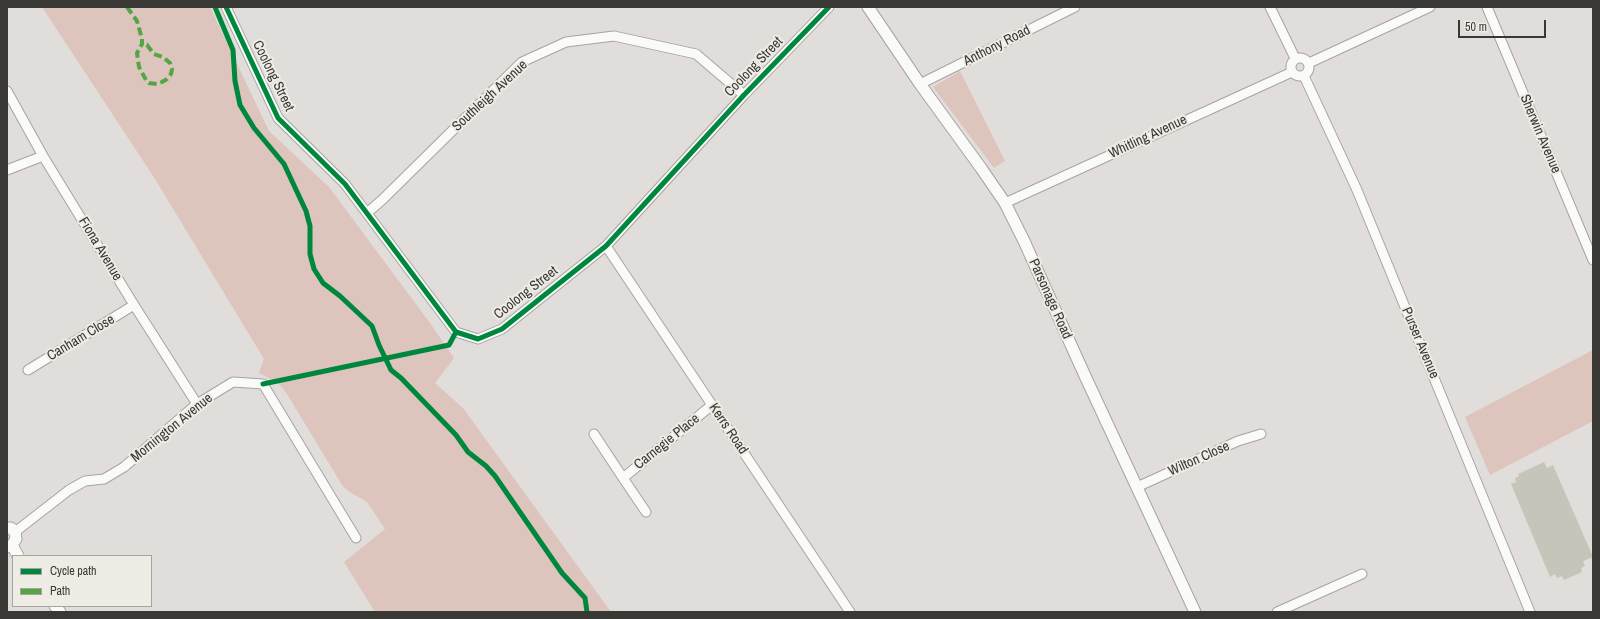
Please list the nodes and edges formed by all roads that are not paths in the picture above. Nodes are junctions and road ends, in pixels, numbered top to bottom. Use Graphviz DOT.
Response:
graph roads {
  1 [pos="226,7"];
  2 [pos="829,7"];
  3 [pos="868,7"];
  4 [pos="1074,7"];
  5 [pos="1270,7"];
  6 [pos="1430,7"];
  7 [pos="1487,7"];
  8 [pos="1295,58"];
  9 [pos="1309,63"];
  10 [pos="1292,72"];
  11 [pos="1304,76"];
  12 [pos="920,84"];
  13 [pos="7,91"];
  14 [pos="744,95"];
  15 [pos="43,156"];
  16 [pos="7,170"];
  17 [pos="1005,203"];
  18 [pos="366,213"];
  19 [pos="606,246"];
  20 [pos="1593,260"];
  21 [pos="134,305"];
  22 [pos="28,370"];
  23 [pos="197,404"];
  24 [pos="712,405"];
  25 [pos="594,434"];
  26 [pos="1261,434"];
  27 [pos="623,478"];
  28 [pos="1137,487"];
  29 [pos="646,512"];
  30 [pos="11,530"];
  31 [pos="356,538"];
  32 [pos="10,546"];
  33 [pos="17,555"];
  34 [pos="1362,574"];
  35 [pos="850,612"];
  36 [pos="1195,612"];
  37 [pos="1277,612"];
  38 [pos="1530,612"];
  1 -- 18 [label="street, Coolong Street"];
  2 -- 14 [label="street, Coolong Street"];
  3 -- 12 [label="street, Parsonage Road"];
  4 -- 12 [label="street, Anthony Road"];
  5 -- 8 [label="street"];
  6 -- 9 [label="street"];
  7 -- 20 [label="street, Sherwin Avenue"];
  8 -- 9 [label="street"];
  8 -- 10 [label="street"];
  9 -- 11 [label="street"];
  10 -- 11 [label="street"];
  10 -- 17 [label="street, Whitling Avenue"];
  11 -- 38 [label="street, Purser Avenue"];
  12 -- 17 [label="street, Parsonage Road"];
  13 -- 15 [label="street, Fiona Avenue"];
  14 -- 18 [label="street, Southleigh Avenue"];
  14 -- 19 [label="street, Coolong Street"];
  15 -- 16 [label="street"];
  15 -- 21 [label="street, Fiona Avenue"];
  17 -- 28 [label="street, Parsonage Road"];
  18 -- 19 [label="street, Coolong Street"];
  19 -- 24 [label="street, Kerrs Road"];
  21 -- 22 [label="street, Canham Close"];
  21 -- 23 [label="street, Fiona Avenue"];
  23 -- 30 [label="street, Mornington Avenue"];
  23 -- 31 [label="street, Mornington Avenue"];
  24 -- 27 [label="street, Carnegie Place"];
  24 -- 35 [label="street, Kerrs Road"];
  25 -- 27 [label="street, Carnegie Place"];
  26 -- 28 [label="street, Wilton Close"];
  27 -- 29 [label="street, Carnegie Place"];
  28 -- 36 [label="street, Parsonage Road"];
  30 -- 32 [label="street"];
  32 -- 33 [label="street"];
  34 -- 37 [label="street"];
}
